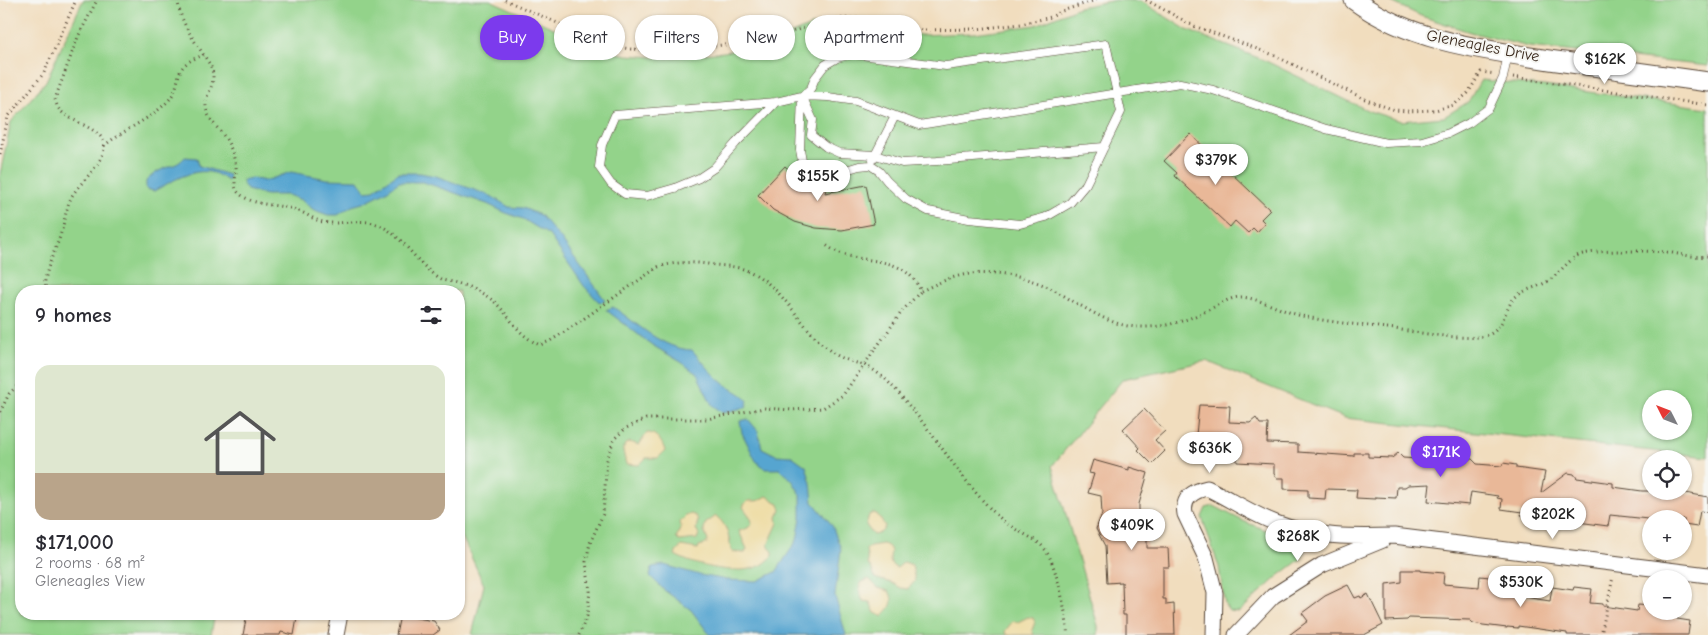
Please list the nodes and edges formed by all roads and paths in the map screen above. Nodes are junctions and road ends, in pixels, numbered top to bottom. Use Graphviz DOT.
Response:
graph roads {
  1 [pos="76,0"];
  2 [pos="97,0"];
  3 [pos="178,0"];
  4 [pos="505,0"];
  5 [pos="1096,0"];
  6 [pos="1146,0"];
  7 [pos="1354,0"];
  8 [pos="1508,54"];
  9 [pos="204,56"];
  10 [pos="1503,75"];
  11 [pos="1708,82"];
  12 [pos="1117,93"];
  13 [pos="802,96"];
  14 [pos="776,102"];
  15 [pos="1708,104"];
  16 [pos="895,116"];
  17 [pos="104,146"];
  18 [pos="1104,147"];
  19 [pos="0,154"];
  20 [pos="875,155"];
  21 [pos="870,165"];
  22 [pos="812,169"];
  23 [pos="830,174"];
  24 [pos="826,245"];
  25 [pos="1708,256"];
  26 [pos="44,285"];
  27 [pos="460,285"];
  28 [pos="465,286"];
  29 [pos="921,291"];
  30 [pos="864,365"];
  31 [pos="15,388"];
  32 [pos="0,412"];
  33 [pos="1394,536"];
  34 [pos="1616,563"];
  35 [pos="1708,575"];
  36 [pos="339,620"];
  37 [pos="336,635"];
  38 [pos="579,635"];
  39 [pos="1067,635"];
  40 [pos="1214,635"];
  41 [pos="1236,635"];
  42 [pos="1601,635"];
  1 -- 19 [label="path"];
  2 -- 17 [label="path"];
  3 -- 9 [label="path"];
  4 -- 5 [label="path"];
  6 -- 10 [label="path"];
  7 -- 8 [label="street, Gleneagles Drive"];
  8 -- 10 [label="lane"];
  8 -- 11 [label="street, Gleneagles Drive"];
  9 -- 17 [label="path"];
  9 -- 27 [label="path"];
  10 -- 12 [label="lane"];
  10 -- 15 [label="path"];
  12 -- 13 [label="lane"];
  12 -- 16 [label="lane"];
  12 -- 18 [label="lane"];
  13 -- 14 [label="lane"];
  13 -- 16 [label="lane"];
  13 -- 20 [label="lane"];
  13 -- 22 [label="lane"];
  14 -- 14 [label="lane"];
  16 -- 20 [label="lane"];
  17 -- 26 [label="path"];
  18 -- 20 [label="lane"];
  18 -- 21 [label="lane"];
  20 -- 21 [label="lane"];
  21 -- 23 [label="lane"];
  24 -- 29 [label="path"];
  25 -- 29 [label="path"];
  28 -- 30 [label="path"];
  29 -- 30 [label="path"];
  30 -- 38 [label="path"];
  30 -- 39 [label="path"];
  31 -- 32 [label="path"];
  33 -- 34 [label="street"];
  33 -- 40 [label="street"];
  33 -- 41 [label="street"];
  34 -- 35 [label="street"];
  34 -- 42 [label="path"];
  36 -- 37 [label="street"];
}
